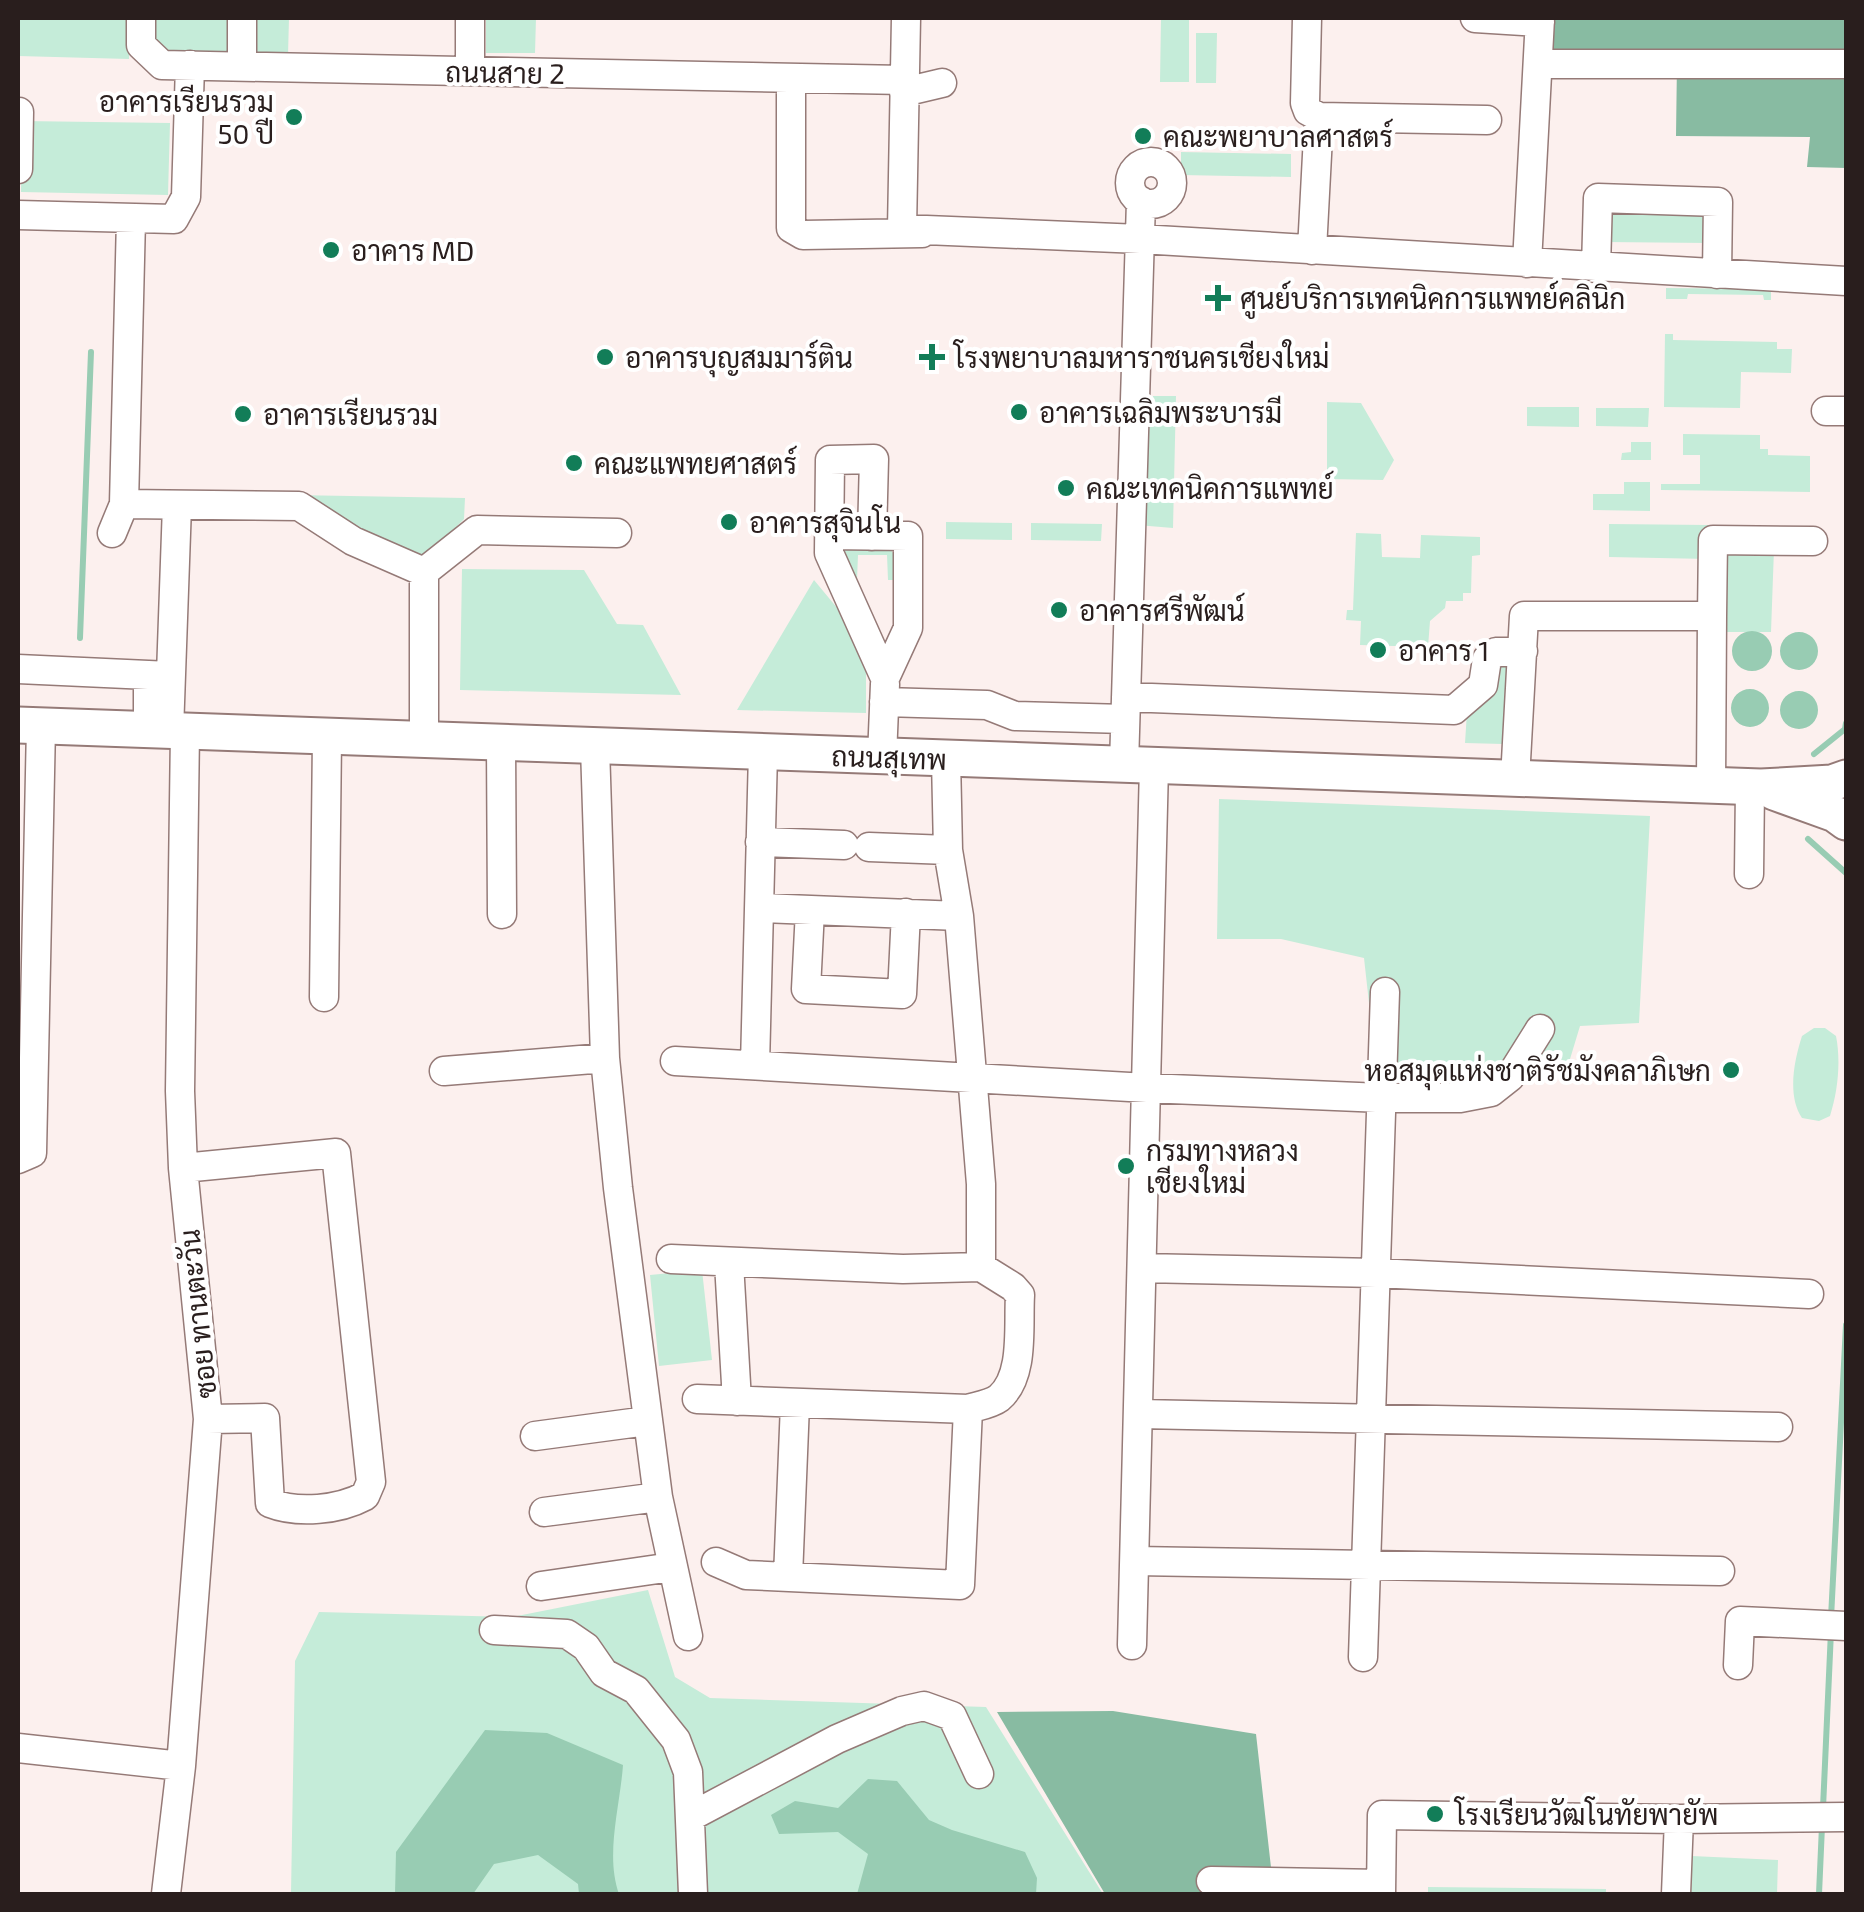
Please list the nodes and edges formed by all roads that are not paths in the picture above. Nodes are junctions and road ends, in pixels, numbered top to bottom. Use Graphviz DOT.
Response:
graph roads {
  1 [pos="141,18"];
  2 [pos="242,18"];
  3 [pos="470,18"];
  4 [pos="906,18"];
  5 [pos="1307,18"];
  6 [pos="1475,18"];
  7 [pos="1540,20"];
  8 [pos="1538,64"];
  9 [pos="1846,64"];
  10 [pos="190,65"];
  11 [pos="242,66"];
  12 [pos="470,71"];
  13 [pos="790,78"];
  14 [pos="942,83"];
  15 [pos="904,86"];
  16 [pos="19,112"];
  17 [pos="1319,117"];
  18 [pos="1488,120"];
  19 [pos="18,169"];
  20 [pos="1140,202"];
  21 [pos="18,216"];
  22 [pos="131,219"];
  23 [pos="915,230"];
  24 [pos="1140,239"];
  25 [pos="1312,250"];
  26 [pos="1527,264"];
  27 [pos="1596,268"];
  28 [pos="1716,274"];
  29 [pos="1846,281"];
  30 [pos="124,504"];
  31 [pos="177,505"];
  32 [pos="112,532"];
  33 [pos="617,532"];
  34 [pos="829,535"];
  35 [pos="872,536"];
  36 [pos="1813,541"];
  37 [pos="424,572"];
  38 [pos="1712,616"];
  39 [pos="1523,651"];
  40 [pos="18,670"];
  41 [pos="159,676"];
  42 [pos="884,690"];
  43 [pos="1126,708"];
  44 [pos="29,725"];
  45 [pos="167,731"];
  46 [pos="328,738"];
  47 [pos="424,741"];
  48 [pos="501,744"];
  49 [pos="596,747"];
  50 [pos="762,753"];
  51 [pos="882,757"];
  52 [pos="946,759"];
  53 [pos="1139,766"];
  54 [pos="1846,778"];
  55 [pos="1515,779"];
  56 [pos="1711,786"];
  57 [pos="1756,787"];
  58 [pos="1846,822"];
  59 [pos="760,842"];
  60 [pos="948,850"];
  61 [pos="1749,874"];
  62 [pos="760,908"];
  63 [pos="810,910"];
  64 [pos="502,914"];
  65 [pos="906,914"];
  66 [pos="959,916"];
  67 [pos="1385,992"];
  68 [pos="324,997"];
  69 [pos="1540,1028"];
  70 [pos="605,1058"];
  71 [pos="674,1061"];
  72 [pos="755,1065"];
  73 [pos="444,1071"];
  74 [pos="971,1080"];
  75 [pos="1147,1088"];
  76 [pos="1382,1098"];
  77 [pos="18,1159"];
  78 [pos="183,1168"];
  79 [pos="671,1259"];
  80 [pos="729,1263"];
  81 [pos="980,1267"];
  82 [pos="1142,1268"];
  83 [pos="1376,1273"];
  84 [pos="1809,1294"];
  85 [pos="697,1400"];
  86 [pos="736,1402"];
  87 [pos="795,1404"];
  88 [pos="968,1409"];
  89 [pos="1140,1414"];
  90 [pos="1370,1418"];
  91 [pos="208,1419"];
  92 [pos="647,1422"];
  93 [pos="1778,1427"];
  94 [pos="535,1436"];
  95 [pos="658,1498"];
  96 [pos="544,1512"];
  97 [pos="1135,1560"];
  98 [pos="716,1562"];
  99 [pos="1367,1564"];
  100 [pos="672,1567"];
  101 [pos="1720,1570"];
  102 [pos="788,1577"];
  103 [pos="541,1586"];
  104 [pos="1846,1626"];
  105 [pos="494,1630"];
  106 [pos="688,1636"];
  107 [pos="1132,1645"];
  108 [pos="1363,1657"];
  109 [pos="1738,1665"];
  110 [pos="18,1748"];
  111 [pos="181,1766"];
  112 [pos="979,1774"];
  113 [pos="690,1817"];
  114 [pos="1830,1817"];
  115 [pos="1679,1819"];
  116 [pos="1212,1882"];
  117 [pos="1381,1889"];
  118 [pos="166,1894"];
  119 [pos="693,1894"];
  120 [pos="1676,1894"];
  1 -- 10 [label="street, ถนนสาย 2"];
  2 -- 11 [label="street"];
  3 -- 12 [label="street"];
  4 -- 15 [label="street"];
  5 -- 17 [label="street"];
  6 -- 7 [label="street"];
  7 -- 8 [label="street"];
  8 -- 9 [label="street"];
  8 -- 26 [label="street"];
  10 -- 11 [label="street, ถนนสาย 2"];
  10 -- 22 [label="street"];
  11 -- 12 [label="street, ถนนสาย 2"];
  12 -- 13 [label="street, ถนนสาย 2"];
  13 -- 15 [label="street, ถนนสาย 2"];
  13 -- 23 [label="street"];
  14 -- 15 [label="street, ถนนสาย 2"];
  15 -- 23 [label="street"];
  16 -- 19 [label="street"];
  17 -- 18 [label="street"];
  17 -- 25 [label="street"];
  20 -- 24 [label="street"];
  21 -- 22 [label="street"];
  22 -- 30 [label="street"];
  23 -- 24 [label="street"];
  24 -- 25 [label="street"];
  24 -- 43 [label="street"];
  25 -- 26 [label="street"];
  26 -- 27 [label="street"];
  27 -- 28 [label="street"];
  27 -- 28 [label="street"];
  28 -- 29 [label="street"];
  30 -- 31 [label="street"];
  30 -- 32 [label="street"];
  31 -- 37 [label="street"];
  31 -- 41 [label="street, ซอย ทานตะวัน"];
  33 -- 37 [label="street"];
  34 -- 35 [label="street"];
  34 -- 35 [label="street"];
  34 -- 42 [label="street"];
  35 -- 42 [label="street"];
  36 -- 38 [label="street"];
  37 -- 47 [label="street"];
  38 -- 39 [label="street"];
  38 -- 56 [label="street"];
  39 -- 43 [label="street"];
  39 -- 55 [label="street"];
  40 -- 41 [label="street"];
  41 -- 45 [label="street, ซอย ทานตะวัน"];
  42 -- 43 [label="street"];
  42 -- 51 [label="street"];
  43 -- 53 [label="street"];
  44 -- 45 [label="main road, ถนนสุเทพ"];
  44 -- 77 [label="street"];
  45 -- 46 [label="main road, ถนนสุเทพ"];
  45 -- 78 [label="street, ซอย ทานตะวัน"];
  46 -- 47 [label="main road, ถนนสุเทพ"];
  46 -- 68 [label="street"];
  47 -- 48 [label="main road, ถนนสุเทพ"];
  48 -- 49 [label="main road, ถนนสุเทพ"];
  48 -- 64 [label="street"];
  49 -- 50 [label="main road, ถนนสุเทพ"];
  49 -- 70 [label="street"];
  50 -- 51 [label="main road, ถนนสุเทพ"];
  50 -- 59 [label="street"];
  51 -- 52 [label="main road, ถนนสุเทพ"];
  52 -- 53 [label="main road, ถนนสุเทพ"];
  52 -- 60 [label="street"];
  53 -- 55 [label="main road, ถนนสุเทพ"];
  53 -- 75 [label="street"];
  54 -- 57 [label="main road, ถนนสุเทพ"];
  55 -- 56 [label="main road, ถนนสุเทพ"];
  56 -- 57 [label="main road, ถนนสุเทพ"];
  57 -- 58 [label="main road, ถนนสุเทพ"];
  57 -- 61 [label="street"];
  59 -- 60 [label="street"];
  59 -- 62 [label="street"];
  60 -- 66 [label="street"];
  62 -- 63 [label="street"];
  62 -- 72 [label="street"];
  63 -- 65 [label="street"];
  63 -- 65 [label="street"];
  65 -- 66 [label="street"];
  66 -- 74 [label="street"];
  67 -- 76 [label="street"];
  69 -- 76 [label="street"];
  70 -- 73 [label="street"];
  70 -- 92 [label="street"];
  71 -- 72 [label="street"];
  72 -- 74 [label="street"];
  74 -- 75 [label="street"];
  74 -- 81 [label="street"];
  75 -- 76 [label="street"];
  75 -- 82 [label="street"];
  76 -- 83 [label="street"];
  78 -- 91 [label="street, ซอย ทานตะวัน"];
  78 -- 91 [label="street"];
  79 -- 80 [label="street"];
  80 -- 81 [label="street"];
  80 -- 86 [label="street"];
  81 -- 88 [label="street"];
  82 -- 83 [label="street"];
  82 -- 89 [label="street"];
  83 -- 84 [label="street"];
  83 -- 90 [label="street"];
  85 -- 86 [label="street"];
  86 -- 87 [label="street"];
  87 -- 88 [label="street"];
  87 -- 102 [label="street"];
  88 -- 102 [label="street"];
  89 -- 90 [label="street"];
  89 -- 97 [label="street"];
  90 -- 93 [label="street"];
  90 -- 99 [label="street"];
  91 -- 111 [label="street, ซอย ทานตะวัน"];
  92 -- 94 [label="street"];
  92 -- 95 [label="street"];
  95 -- 96 [label="street"];
  95 -- 100 [label="street"];
  97 -- 99 [label="street"];
  97 -- 107 [label="street"];
  98 -- 102 [label="street"];
  99 -- 101 [label="street"];
  99 -- 108 [label="street"];
  100 -- 103 [label="street"];
  100 -- 106 [label="street"];
  104 -- 109 [label="street"];
  105 -- 113 [label="street"];
  110 -- 111 [label="street"];
  111 -- 118 [label="street, ซอย ทานตะวัน"];
  112 -- 113 [label="street"];
  113 -- 119 [label="street"];
  114 -- 115 [label="street"];
  115 -- 117 [label="street"];
  115 -- 120 [label="street"];
  116 -- 117 [label="street"];
}
